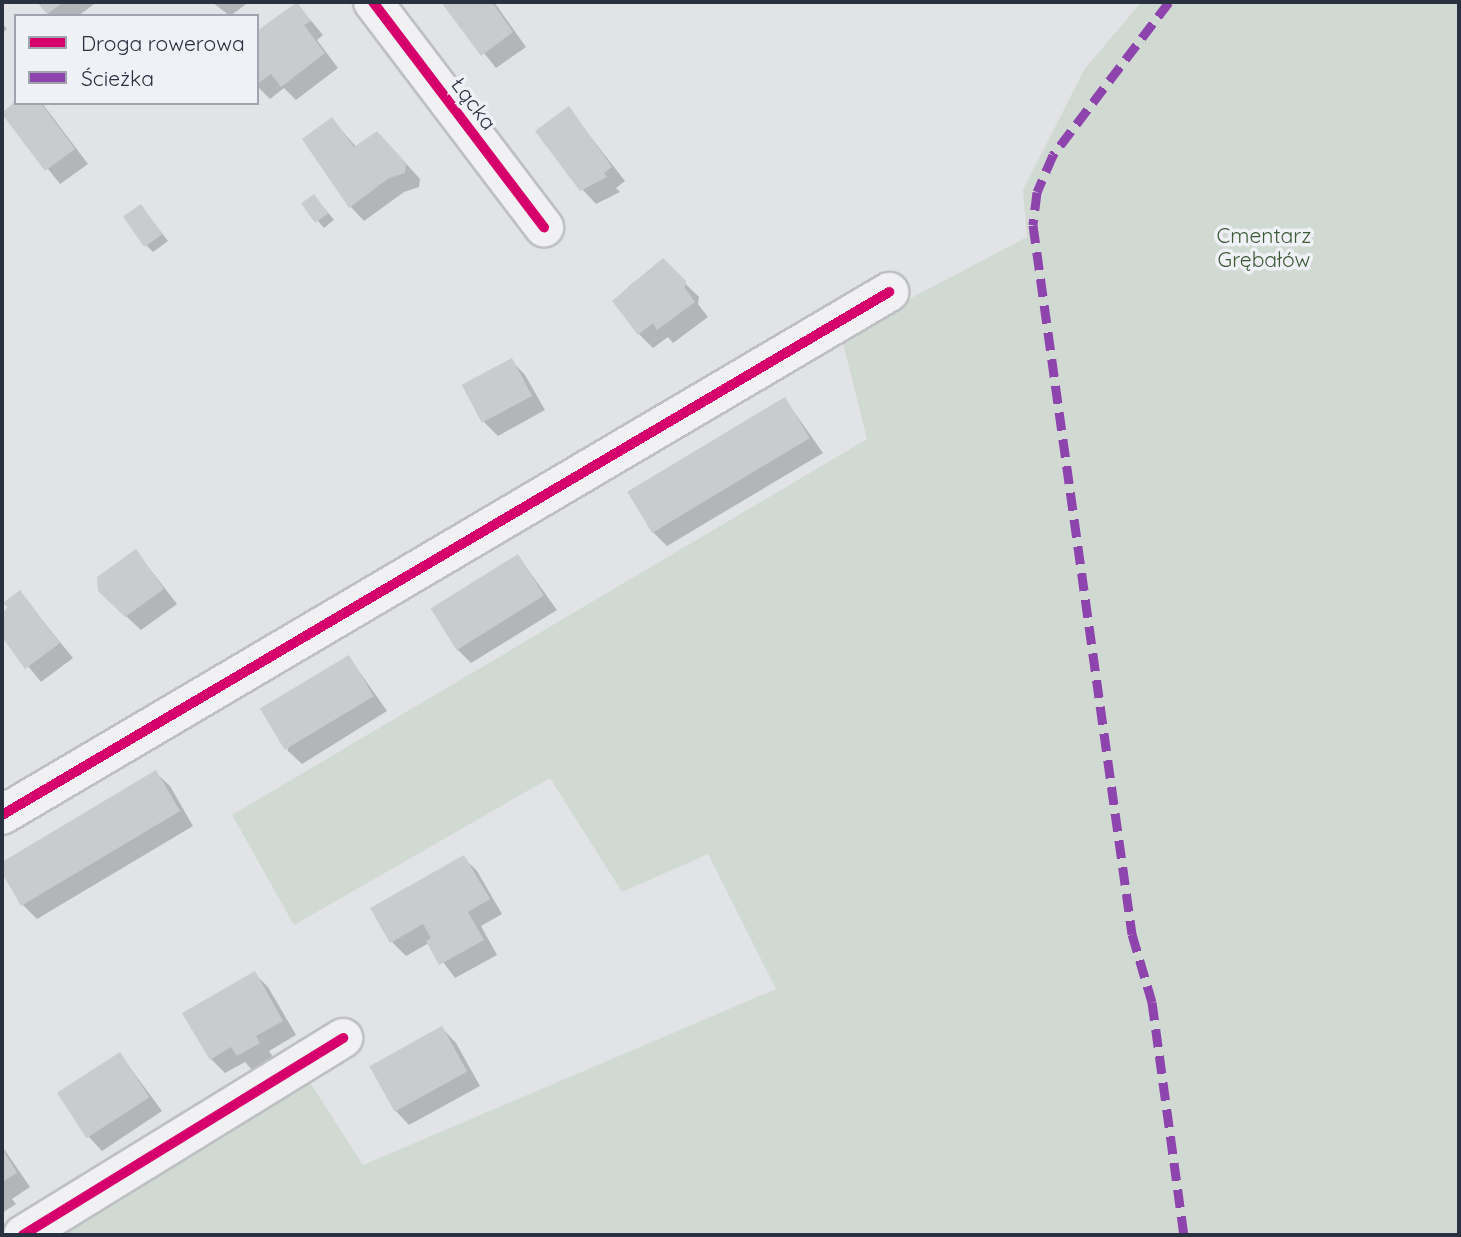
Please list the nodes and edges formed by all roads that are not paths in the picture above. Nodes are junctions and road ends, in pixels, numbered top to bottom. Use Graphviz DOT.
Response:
graph roads {
  1 [pos="373,2"];
  2 [pos="544,227"];
  3 [pos="889,292"];
  4 [pos="2,816"];
  5 [pos="344,1038"];
  6 [pos="23,1235"];
  1 -- 2 [label="street, Łącka"];
  3 -- 4 [label="street"];
  5 -- 6 [label="street"];
}
